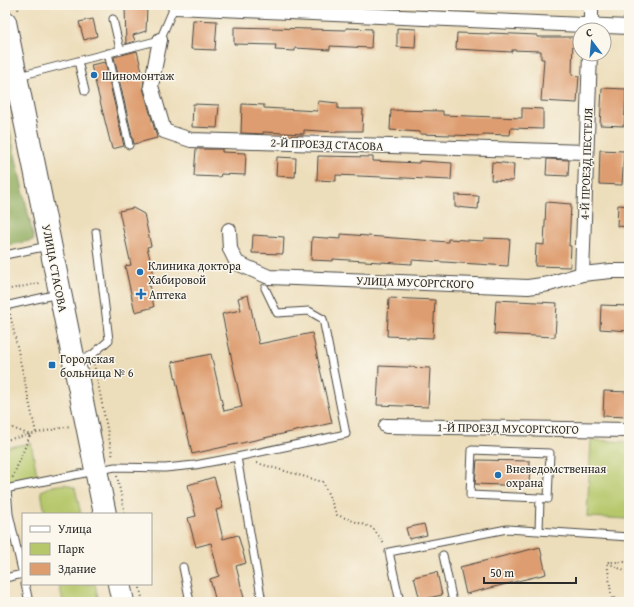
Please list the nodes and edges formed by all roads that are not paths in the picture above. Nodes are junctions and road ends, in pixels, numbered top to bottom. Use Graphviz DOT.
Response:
graph roads {
  1 [pos="591,5"];
  2 [pos="175,6"];
  3 [pos="113,19"];
  4 [pos="5,22"];
  5 [pos="591,22"];
  6 [pos="572,26"];
  7 [pos="612,27"];
  8 [pos="629,27"];
  9 [pos="160,40"];
  10 [pos="120,49"];
  11 [pos="108,53"];
  12 [pos="78,61"];
  13 [pos="590,62"];
  14 [pos="16,77"];
  15 [pos="85,91"];
  16 [pos="129,145"];
  17 [pos="586,152"];
  18 [pos="228,230"];
  19 [pos="96,232"];
  20 [pos="51,245"];
  21 [pos="5,255"];
  22 [pos="629,271"];
  23 [pos="582,274"];
  24 [pos="265,288"];
  25 [pos="60,294"];
  26 [pos="7,306"];
  27 [pos="74,364"];
  28 [pos="386,426"];
  29 [pos="629,430"];
  30 [pos="237,457"];
  31 [pos="97,471"];
  32 [pos="6,489"];
  33 [pos="540,498"];
  34 [pos="105,513"];
  35 [pos="7,514"];
  36 [pos="539,531"];
  37 [pos="629,537"];
  38 [pos="443,555"];
  39 [pos="183,567"];
  40 [pos="22,570"];
  41 [pos="22,574"];
  42 [pos="5,578"];
  43 [pos="25,585"];
  44 [pos="119,585"];
  45 [pos="29,602"];
  46 [pos="123,602"];
  47 [pos="190,602"];
  48 [pos="262,602"];
  49 [pos="400,602"];
  50 [pos="453,602"];
  1 -- 5 [label="street"];
  2 -- 6 [label="street"];
  2 -- 9 [label="lane"];
  3 -- 10 [label="lane"];
  4 -- 14 [label="main road, УЛИЦА СТАСОВА"];
  7 -- 8 [label="street"];
  9 -- 10 [label="lane"];
  9 -- 17 [label="street, 2-Й ПРОЕЗД СТАСОВА"];
  10 -- 11 [label="lane"];
  11 -- 12 [label="lane"];
  11 -- 16 [label="lane"];
  12 -- 14 [label="lane"];
  12 -- 15 [label="lane"];
  13 -- 17 [label="street, 4-Й ПРОЕЗД ПЕСТЕЛЯ"];
  14 -- 20 [label="main road, УЛИЦА СТАСОВА"];
  17 -- 23 [label="street, 4-Й ПРОЕЗД ПЕСТЕЛЯ"];
  18 -- 23 [label="street, УЛИЦА МУСОРГСКОГО"];
  19 -- 27 [label="lane"];
  20 -- 21 [label="lane"];
  20 -- 25 [label="main road, УЛИЦА СТАСОВА"];
  22 -- 23 [label="street, УЛИЦА МУСОРГСКОГО"];
  24 -- 30 [label="lane"];
  25 -- 26 [label="lane"];
  25 -- 27 [label="main road, УЛИЦА СТАСОВА"];
  27 -- 31 [label="main road, УЛИЦА СТАСОВА"];
  28 -- 29 [label="street, 1-Й ПРОЕЗД МУСОРГСКОГО"];
  30 -- 31 [label="lane"];
  30 -- 48 [label="lane"];
  31 -- 32 [label="lane"];
  31 -- 34 [label="main road, УЛИЦА СТАСОВА"];
  32 -- 35 [label="lane"];
  33 -- 33 [label="lane"];
  33 -- 36 [label="lane"];
  35 -- 40 [label="lane"];
  36 -- 37 [label="lane"];
  36 -- 49 [label="lane"];
  38 -- 50 [label="lane"];
  39 -- 47 [label="lane"];
  41 -- 42 [label="lane"];
  43 -- 45 [label="lane"];
  44 -- 46 [label="main road"];
}
